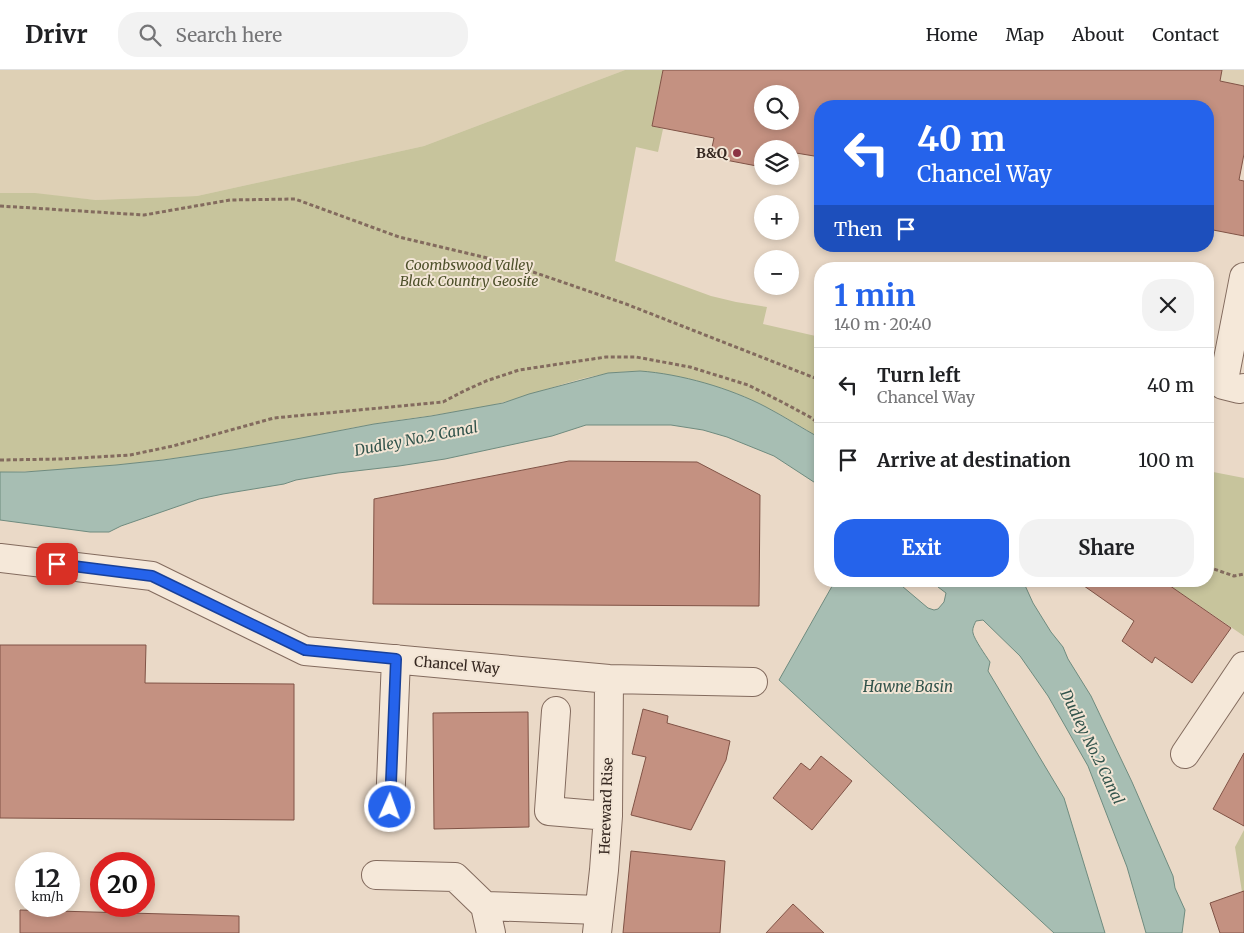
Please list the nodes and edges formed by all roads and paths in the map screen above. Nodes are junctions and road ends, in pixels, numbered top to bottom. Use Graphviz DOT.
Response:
graph roads {
  1 [pos="0,206"];
  2 [pos="1244,277"];
  3 [pos="814,378"];
  4 [pos="1244,388"];
  5 [pos="814,420"];
  6 [pos="0,460"];
  7 [pos="0,558"];
  8 [pos="1214,569"];
  9 [pos="1244,574"];
  10 [pos="396,659"];
  11 [pos="1244,666"];
  12 [pos="609,679"];
  13 [pos="753,682"];
  14 [pos="556,711"];
  15 [pos="1185,754"];
  16 [pos="390,807"];
  17 [pos="608,816"];
  18 [pos="376,875"];
  19 [pos="485,906"];
  20 [pos="598,921"];
  21 [pos="491,933"];
  1 -- 3 [label="path"];
  2 -- 4 [label="street"];
  5 -- 6 [label="path"];
  7 -- 10 [label="street, Chancel Way"];
  8 -- 9 [label="path"];
  10 -- 12 [label="street, Chancel Way"];
  10 -- 16 [label="street"];
  11 -- 15 [label="street"];
  12 -- 13 [label="street, Chancel Way"];
  12 -- 17 [label="street, Hereward Rise"];
  14 -- 17 [label="street"];
  17 -- 20 [label="street, Hereward Rise"];
  18 -- 19 [label="street"];
  19 -- 20 [label="street"];
  19 -- 21 [label="street"];
}
